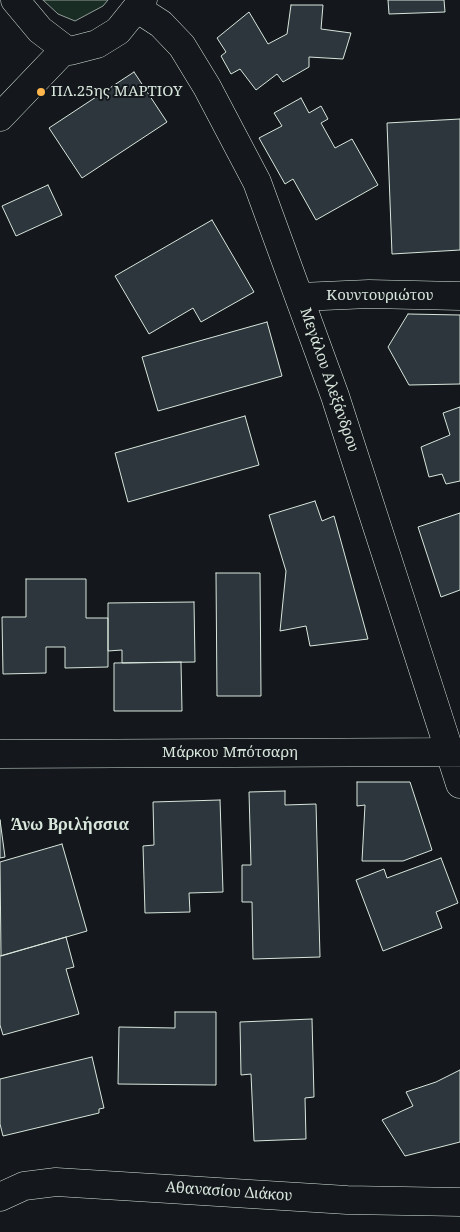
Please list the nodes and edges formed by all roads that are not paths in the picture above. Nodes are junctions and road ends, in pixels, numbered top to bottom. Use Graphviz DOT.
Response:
graph roads {
  1 [pos="15,0"];
  2 [pos="140,5"];
  3 [pos="65,50"];
  4 [pos="0,117"];
  5 [pos="460,296"];
  6 [pos="300,297"];
  7 [pos="455,752"];
  8 [pos="0,754"];
  9 [pos="460,784"];
  10 [pos="0,1197"];
  11 [pos="460,1202"];
  1 -- 3 [label="street"];
  2 -- 3 [label="street"];
  2 -- 6 [label="street, Μεγάλου Αλεξάνδρου"];
  3 -- 4 [label="street"];
  5 -- 6 [label="street, Κουντουριώτου"];
  6 -- 7 [label="street, Μεγάλου Αλεξάνδρου"];
  7 -- 8 [label="street, Μάρκου Μπότσαρη"];
  7 -- 9 [label="street, Μεγάλου Αλεξάνδρου"];
  10 -- 11 [label="street, Αθανασίου Διάκου"];
}
